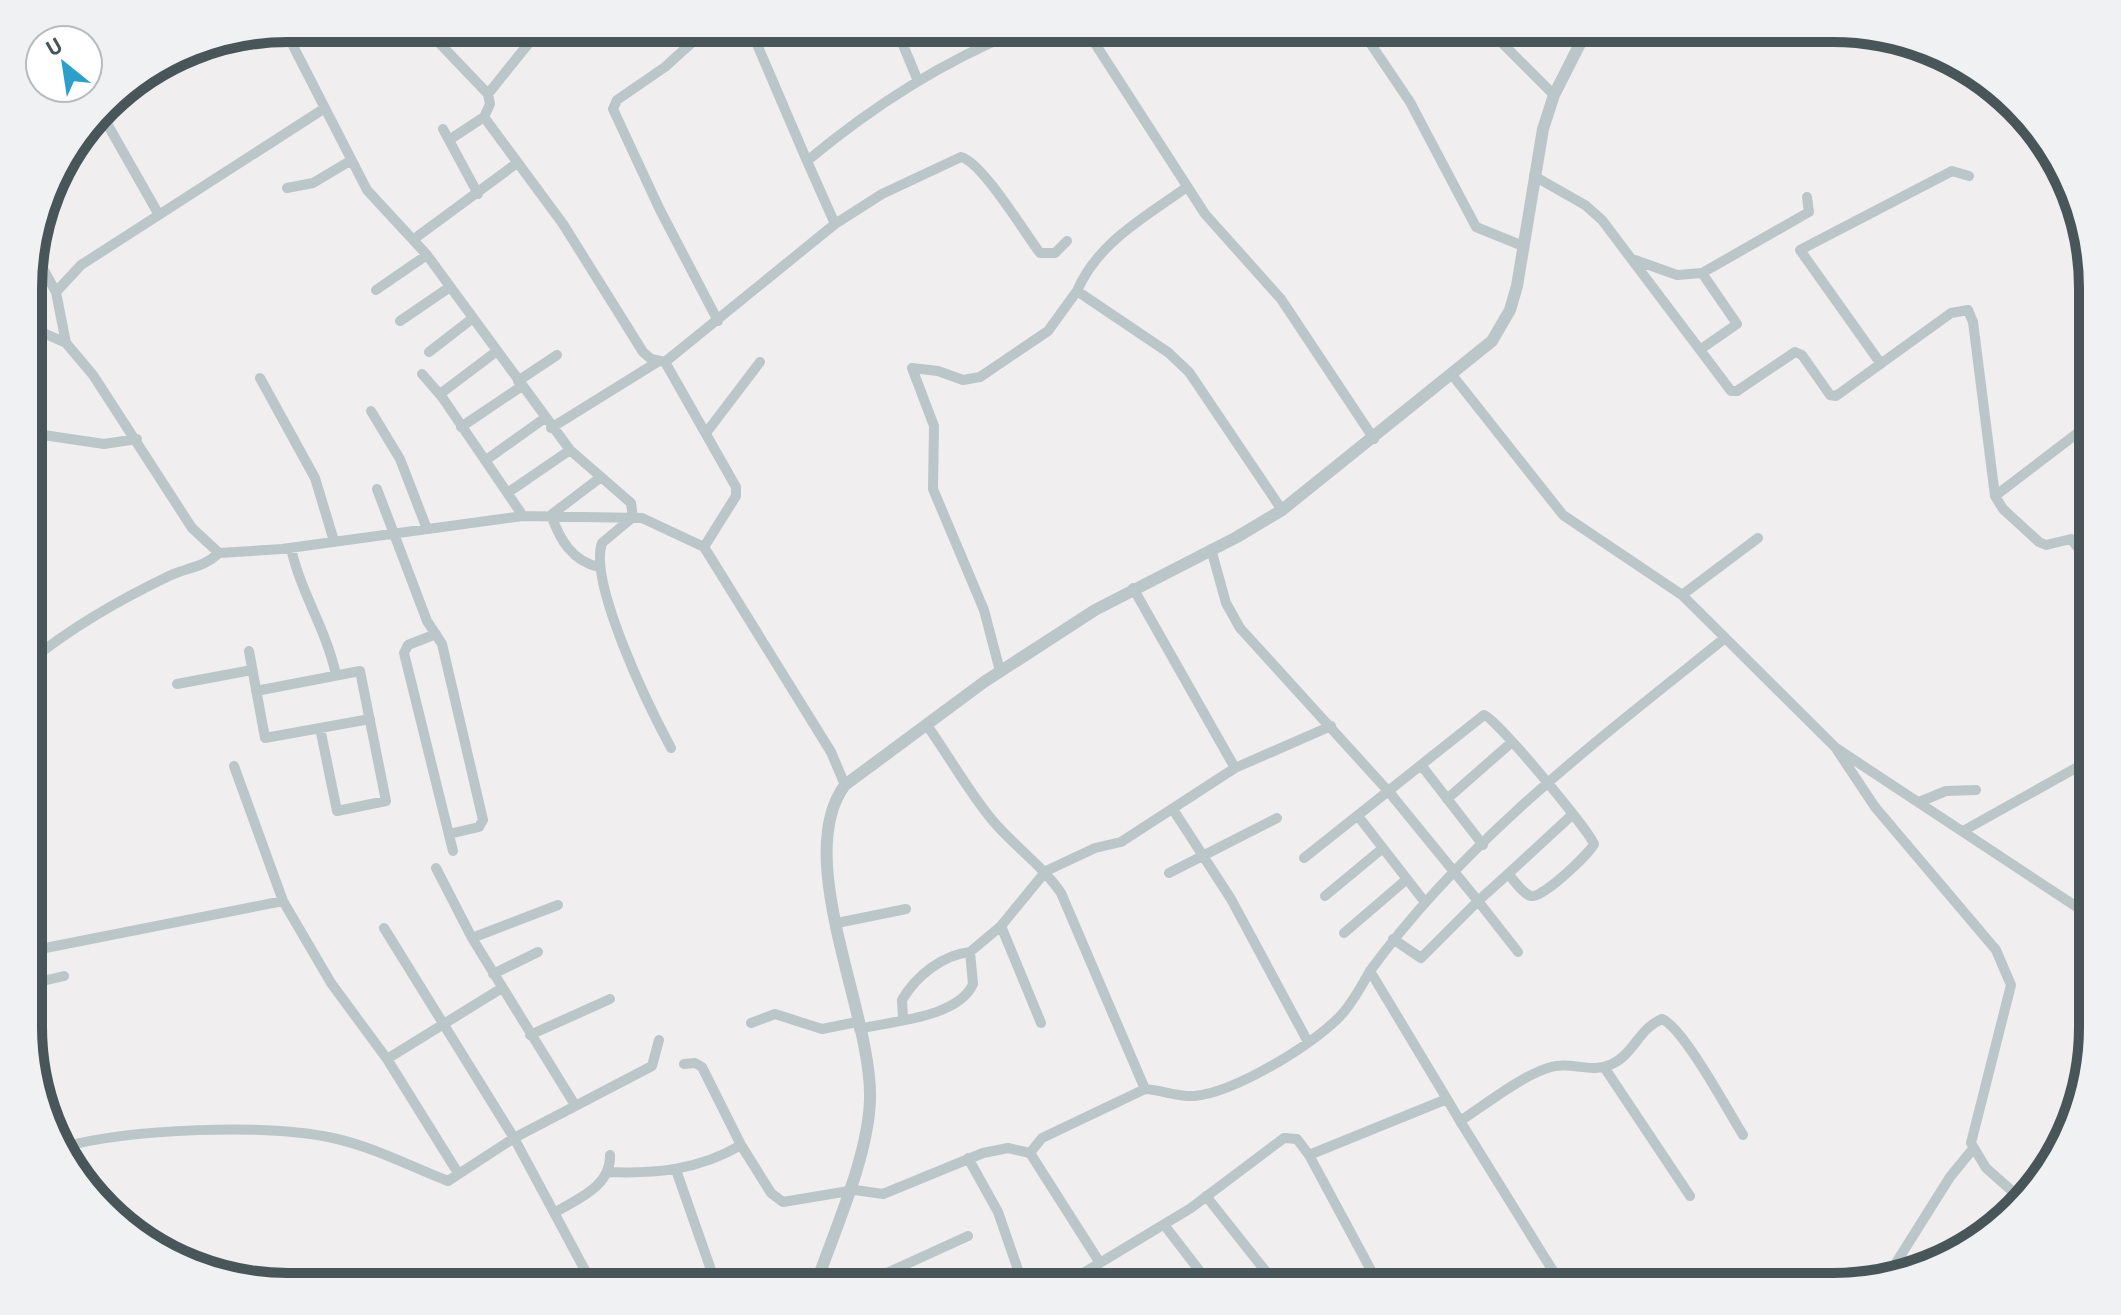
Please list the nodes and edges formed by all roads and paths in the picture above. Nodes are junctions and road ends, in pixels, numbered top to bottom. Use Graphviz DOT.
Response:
graph roads {
  1 [pos="1094,42"];
  2 [pos="1370,42"];
  3 [pos="1501,42"];
  4 [pos="1581,42"];
  5 [pos="292,43"];
  6 [pos="439,43"];
  7 [pos="529,43"];
  8 [pos="692,43"];
  9 [pos="756,43"];
  10 [pos="902,43"];
  11 [pos="996,43"];
  12 [pos="918,81"];
  13 [pos="488,94"];
  14 [pos="1554,95"];
  15 [pos="325,108"];
  16 [pos="484,117"];
  17 [pos="106,123"];
  18 [pos="443,129"];
  19 [pos="449,140"];
  20 [pos="350,161"];
  21 [pos="807,161"];
  22 [pos="517,163"];
  23 [pos="1534,176"];
  24 [pos="1969,176"];
  25 [pos="1187,187"];
  26 [pos="287,188"];
  27 [pos="478,194"];
  28 [pos="1807,197"];
  29 [pos="159,215"];
  30 [pos="835,224"];
  31 [pos="414,239"];
  32 [pos="1067,241"];
  33 [pos="1523,246"];
  34 [pos="427,255"];
  35 [pos="1635,260"];
  36 [pos="43,269"];
  37 [pos="1702,273"];
  38 [pos="450,287"];
  39 [pos="376,290"];
  40 [pos="1077,291"];
  41 [pos="56,292"];
  42 [pos="473,318"];
  43 [pos="400,321"];
  44 [pos="718,321"];
  45 [pos="42,332"];
  46 [pos="66,343"];
  47 [pos="1701,349"];
  48 [pos="497,351"];
  49 [pos="429,352"];
  50 [pos="557,355"];
  51 [pos="662,362"];
  52 [pos="760,362"];
  53 [pos="1881,364"];
  54 [pos="422,374"];
  55 [pos="1453,376"];
  56 [pos="260,378"];
  57 [pos="520,384"];
  58 [pos="440,394"];
  59 [pos="371,411"];
  60 [pos="548,423"];
  61 [pos="461,427"];
  62 [pos="706,433"];
  63 [pos="2078,433"];
  64 [pos="42,435"];
  65 [pos="137,439"];
  66 [pos="1374,439"];
  67 [pos="570,450"];
  68 [pos="486,460"];
  69 [pos="601,477"];
  70 [pos="377,489"];
  71 [pos="509,492"];
  72 [pos="1995,496"];
  73 [pos="1282,510"];
  74 [pos="551,515"];
  75 [pos="523,516"];
  76 [pos="633,517"];
  77 [pos="427,529"];
  78 [pos="395,535"];
  79 [pos="1758,538"];
  80 [pos="334,541"];
  81 [pos="704,547"];
  82 [pos="291,548"];
  83 [pos="2078,548"];
  84 [pos="1211,549"];
  85 [pos="219,553"];
  86 [pos="599,567"];
  87 [pos="1133,588"];
  88 [pos="1682,595"];
  89 [pos="436,634"];
  90 [pos="1725,638"];
  91 [pos="249,651"];
  92 [pos="42,652"];
  93 [pos="252,670"];
  94 [pos="1000,671"];
  95 [pos="336,675"];
  96 [pos="177,684"];
  97 [pos="256,691"];
  98 [pos="370,719"];
  99 [pos="926,724"];
  100 [pos="1331,726"];
  101 [pos="320,728"];
  102 [pos="1512,742"];
  103 [pos="671,748"];
  104 [pos="1836,748"];
  105 [pos="1421,765"];
  106 [pos="234,766"];
  107 [pos="2078,767"];
  108 [pos="1235,768"];
  109 [pos="1545,782"];
  110 [pos="845,785"];
  111 [pos="1976,790"];
  112 [pos="1389,792"];
  113 [pos="1447,799"];
  114 [pos="1919,802"];
  115 [pos="1174,811"];
  116 [pos="1573,814"];
  117 [pos="1358,816"];
  118 [pos="1277,818"];
  119 [pos="1963,831"];
  120 [pos="449,834"];
  121 [pos="1483,845"];
  122 [pos="1383,848"];
  123 [pos="453,851"];
  124 [pos="1205,855"];
  125 [pos="1304,858"];
  126 [pos="436,868"];
  127 [pos="1046,871"];
  128 [pos="1169,873"];
  129 [pos="1453,873"];
  130 [pos="1508,874"];
  131 [pos="1407,879"];
  132 [pos="1325,896"];
  133 [pos="283,901"];
  134 [pos="1424,901"];
  135 [pos="1478,901"];
  136 [pos="558,905"];
  137 [pos="2078,908"];
  138 [pos="906,909"];
  139 [pos="837,923"];
  140 [pos="1001,926"];
  141 [pos="384,928"];
  142 [pos="1344,933"];
  143 [pos="472,938"];
  144 [pos="1393,939"];
  145 [pos="42,949"];
  146 [pos="538,952"];
  147 [pos="970,952"];
  148 [pos="1518,952"];
  149 [pos="1370,971"];
  150 [pos="493,974"];
  151 [pos="64,976"];
  152 [pos="42,981"];
  153 [pos="502,988"];
  154 [pos="610,999"];
  155 [pos="903,1018"];
  156 [pos="444,1021"];
  157 [pos="751,1023"];
  158 [pos="1041,1023"];
  159 [pos="858,1026"];
  160 [pos="530,1035"];
  161 [pos="659,1040"];
  162 [pos="1308,1042"];
  163 [pos="387,1059"];
  164 [pos="684,1064"];
  165 [pos="1604,1067"];
  166 [pos="1145,1089"];
  167 [pos="1447,1099"];
  168 [pos="575,1105"];
  169 [pos="1460,1121"];
  170 [pos="1743,1135"];
  171 [pos="514,1138"];
  172 [pos="72,1145"];
  173 [pos="741,1145"];
  174 [pos="1972,1150"];
  175 [pos="1030,1153"];
  176 [pos="610,1155"];
  177 [pos="1309,1155"];
  178 [pos="968,1158"];
  179 [pos="676,1170"];
  180 [pos="607,1172"];
  181 [pos="458,1173"];
  182 [pos="846,1193"];
  183 [pos="2014,1193"];
  184 [pos="1206,1196"];
  185 [pos="1690,1196"];
  186 [pos="556,1212"];
  187 [pos="1165,1226"];
  188 [pos="968,1236"];
  189 [pos="1100,1263"];
  190 [pos="1894,1265"];
  191 [pos="1084,1272"];
  192 [pos="1201,1272"];
  193 [pos="1266,1272"];
  194 [pos="1372,1272"];
  195 [pos="1554,1272"];
  196 [pos="587,1273"];
  197 [pos="712,1273"];
  198 [pos="820,1273"];
  199 [pos="886,1273"];
  200 [pos="1019,1273"];
  1 -- 25 [label="street"];
  2 -- 33 [label="street"];
  3 -- 14 [label="street"];
  4 -- 14 [label="street"];
  5 -- 15 [label="street"];
  6 -- 13 [label="street"];
  7 -- 13 [label="street"];
  8 -- 44 [label="street"];
  9 -- 21 [label="street"];
  10 -- 12 [label="street"];
  11 -- 12 [label="street"];
  12 -- 21 [label="street"];
  13 -- 16 [label="street"];
  14 -- 23 [label="street"];
  15 -- 20 [label="street"];
  15 -- 29 [label="street"];
  16 -- 19 [label="street"];
  16 -- 22 [label="street"];
  17 -- 29 [label="street"];
  18 -- 19 [label="street"];
  19 -- 27 [label="street"];
  20 -- 26 [label="street"];
  20 -- 31 [label="street"];
  21 -- 30 [label="street"];
  22 -- 27 [label="street"];
  22 -- 51 [label="street"];
  23 -- 33 [label="street"];
  23 -- 35 [label="street"];
  24 -- 53 [label="street"];
  25 -- 40 [label="street"];
  25 -- 66 [label="street"];
  27 -- 31 [label="street"];
  28 -- 37 [label="street"];
  29 -- 41 [label="street"];
  30 -- 32 [label="street"];
  30 -- 44 [label="street"];
  31 -- 34 [label="street"];
  33 -- 55 [label="street"];
  34 -- 38 [label="street"];
  34 -- 39 [label="street"];
  35 -- 37 [label="street"];
  35 -- 47 [label="street"];
  36 -- 41 [label="street"];
  37 -- 47 [label="street"];
  38 -- 42 [label="street"];
  38 -- 43 [label="street"];
  40 -- 73 [label="street"];
  40 -- 94 [label="street"];
  41 -- 46 [label="street"];
  42 -- 48 [label="street"];
  42 -- 49 [label="street"];
  44 -- 51 [label="street"];
  45 -- 46 [label="street"];
  46 -- 65 [label="street"];
  47 -- 53 [label="street"];
  48 -- 57 [label="street"];
  48 -- 58 [label="street"];
  50 -- 57 [label="street"];
  51 -- 60 [label="street"];
  51 -- 62 [label="street"];
  52 -- 62 [label="street"];
  53 -- 72 [label="street"];
  54 -- 58 [label="street"];
  55 -- 66 [label="street"];
  55 -- 88 [label="street"];
  56 -- 80 [label="street"];
  57 -- 60 [label="street"];
  57 -- 61 [label="street"];
  58 -- 61 [label="street"];
  59 -- 77 [label="street"];
  60 -- 67 [label="street"];
  60 -- 68 [label="street"];
  61 -- 68 [label="street"];
  62 -- 81 [label="street"];
  63 -- 72 [label="street"];
  64 -- 65 [label="street"];
  65 -- 85 [label="street"];
  66 -- 73 [label="street"];
  67 -- 69 [label="street"];
  67 -- 71 [label="street"];
  68 -- 71 [label="street"];
  69 -- 74 [label="street"];
  69 -- 76 [label="street"];
  70 -- 78 [label="street"];
  71 -- 75 [label="street"];
  72 -- 83 [label="street"];
  73 -- 84 [label="street"];
  74 -- 75 [label="street"];
  74 -- 76 [label="street"];
  74 -- 86 [label="street"];
  75 -- 77 [label="street"];
  76 -- 81 [label="street"];
  76 -- 86 [label="street"];
  77 -- 78 [label="street"];
  78 -- 80 [label="street"];
  78 -- 89 [label="street"];
  79 -- 88 [label="street"];
  80 -- 82 [label="street"];
  81 -- 110 [label="street"];
  82 -- 85 [label="street"];
  82 -- 95 [label="street"];
  84 -- 87 [label="street"];
  84 -- 100 [label="street"];
  85 -- 92 [label="street"];
  86 -- 103 [label="street"];
  87 -- 94 [label="street"];
  87 -- 108 [label="street"];
  88 -- 90 [label="street"];
  89 -- 120 [label="street"];
  89 -- 120 [label="street"];
  90 -- 104 [label="street"];
  90 -- 109 [label="street"];
  91 -- 93 [label="street"];
  93 -- 96 [label="street"];
  93 -- 97 [label="street"];
  94 -- 99 [label="street"];
  95 -- 97 [label="street"];
  95 -- 98 [label="street"];
  97 -- 101 [label="street"];
  98 -- 101 [label="street"];
  98 -- 101 [label="street"];
  99 -- 110 [label="street"];
  99 -- 127 [label="street"];
  100 -- 108 [label="street"];
  100 -- 112 [label="street"];
  102 -- 105 [label="street"];
  102 -- 109 [label="street"];
  102 -- 113 [label="street"];
  104 -- 114 [label="street"];
  104 -- 174 [label="street"];
  105 -- 112 [label="street"];
  105 -- 113 [label="street"];
  106 -- 133 [label="street"];
  107 -- 119 [label="street"];
  108 -- 115 [label="street"];
  109 -- 116 [label="street"];
  109 -- 121 [label="street"];
  110 -- 139 [label="street"];
  111 -- 114 [label="street"];
  112 -- 117 [label="street"];
  112 -- 129 [label="street"];
  113 -- 121 [label="street"];
  114 -- 119 [label="street"];
  115 -- 124 [label="street"];
  115 -- 127 [label="street"];
  116 -- 130 [label="street"];
  116 -- 130 [label="street"];
  117 -- 122 [label="street"];
  117 -- 125 [label="street"];
  118 -- 124 [label="street"];
  119 -- 137 [label="street"];
  120 -- 123 [label="street"];
  121 -- 129 [label="street"];
  122 -- 131 [label="street"];
  122 -- 132 [label="street"];
  124 -- 128 [label="street"];
  124 -- 162 [label="street"];
  126 -- 143 [label="street"];
  127 -- 140 [label="street"];
  127 -- 166 [label="street"];
  129 -- 134 [label="street"];
  129 -- 135 [label="street"];
  130 -- 135 [label="street"];
  131 -- 134 [label="street"];
  131 -- 142 [label="street"];
  133 -- 145 [label="street"];
  133 -- 163 [label="street"];
  134 -- 144 [label="street"];
  135 -- 144 [label="street"];
  135 -- 148 [label="street"];
  136 -- 143 [label="street"];
  138 -- 139 [label="street"];
  139 -- 159 [label="street"];
  140 -- 147 [label="street"];
  140 -- 158 [label="street"];
  141 -- 156 [label="street"];
  143 -- 150 [label="street"];
  144 -- 149 [label="street"];
  146 -- 150 [label="street"];
  147 -- 155 [label="street"];
  147 -- 155 [label="street"];
  149 -- 162 [label="street"];
  149 -- 167 [label="street"];
  150 -- 153 [label="street"];
  151 -- 152 [label="street"];
  153 -- 156 [label="street"];
  153 -- 160 [label="street"];
  154 -- 160 [label="street"];
  155 -- 159 [label="street"];
  156 -- 163 [label="street"];
  156 -- 171 [label="street"];
  157 -- 159 [label="street"];
  159 -- 182 [label="street"];
  160 -- 168 [label="street"];
  161 -- 168 [label="street"];
  162 -- 166 [label="street"];
  163 -- 181 [label="street"];
  164 -- 173 [label="street"];
  165 -- 169 [label="street"];
  165 -- 170 [label="street"];
  165 -- 185 [label="street"];
  166 -- 175 [label="street"];
  167 -- 169 [label="street"];
  167 -- 177 [label="street"];
  168 -- 171 [label="street"];
  169 -- 195 [label="street"];
  171 -- 181 [label="street"];
  171 -- 186 [label="street"];
  172 -- 181 [label="street"];
  173 -- 179 [label="street"];
  173 -- 182 [label="street"];
  174 -- 183 [label="street"];
  174 -- 190 [label="street"];
  175 -- 178 [label="street"];
  175 -- 189 [label="street"];
  176 -- 180 [label="street"];
  177 -- 184 [label="street"];
  177 -- 194 [label="street"];
  178 -- 182 [label="street"];
  178 -- 200 [label="street"];
  179 -- 180 [label="street"];
  179 -- 197 [label="street"];
  180 -- 186 [label="street"];
  182 -- 198 [label="street"];
  184 -- 187 [label="street"];
  184 -- 193 [label="street"];
  186 -- 196 [label="street"];
  187 -- 189 [label="street"];
  187 -- 192 [label="street"];
  188 -- 199 [label="street"];
  189 -- 191 [label="street"];
}
